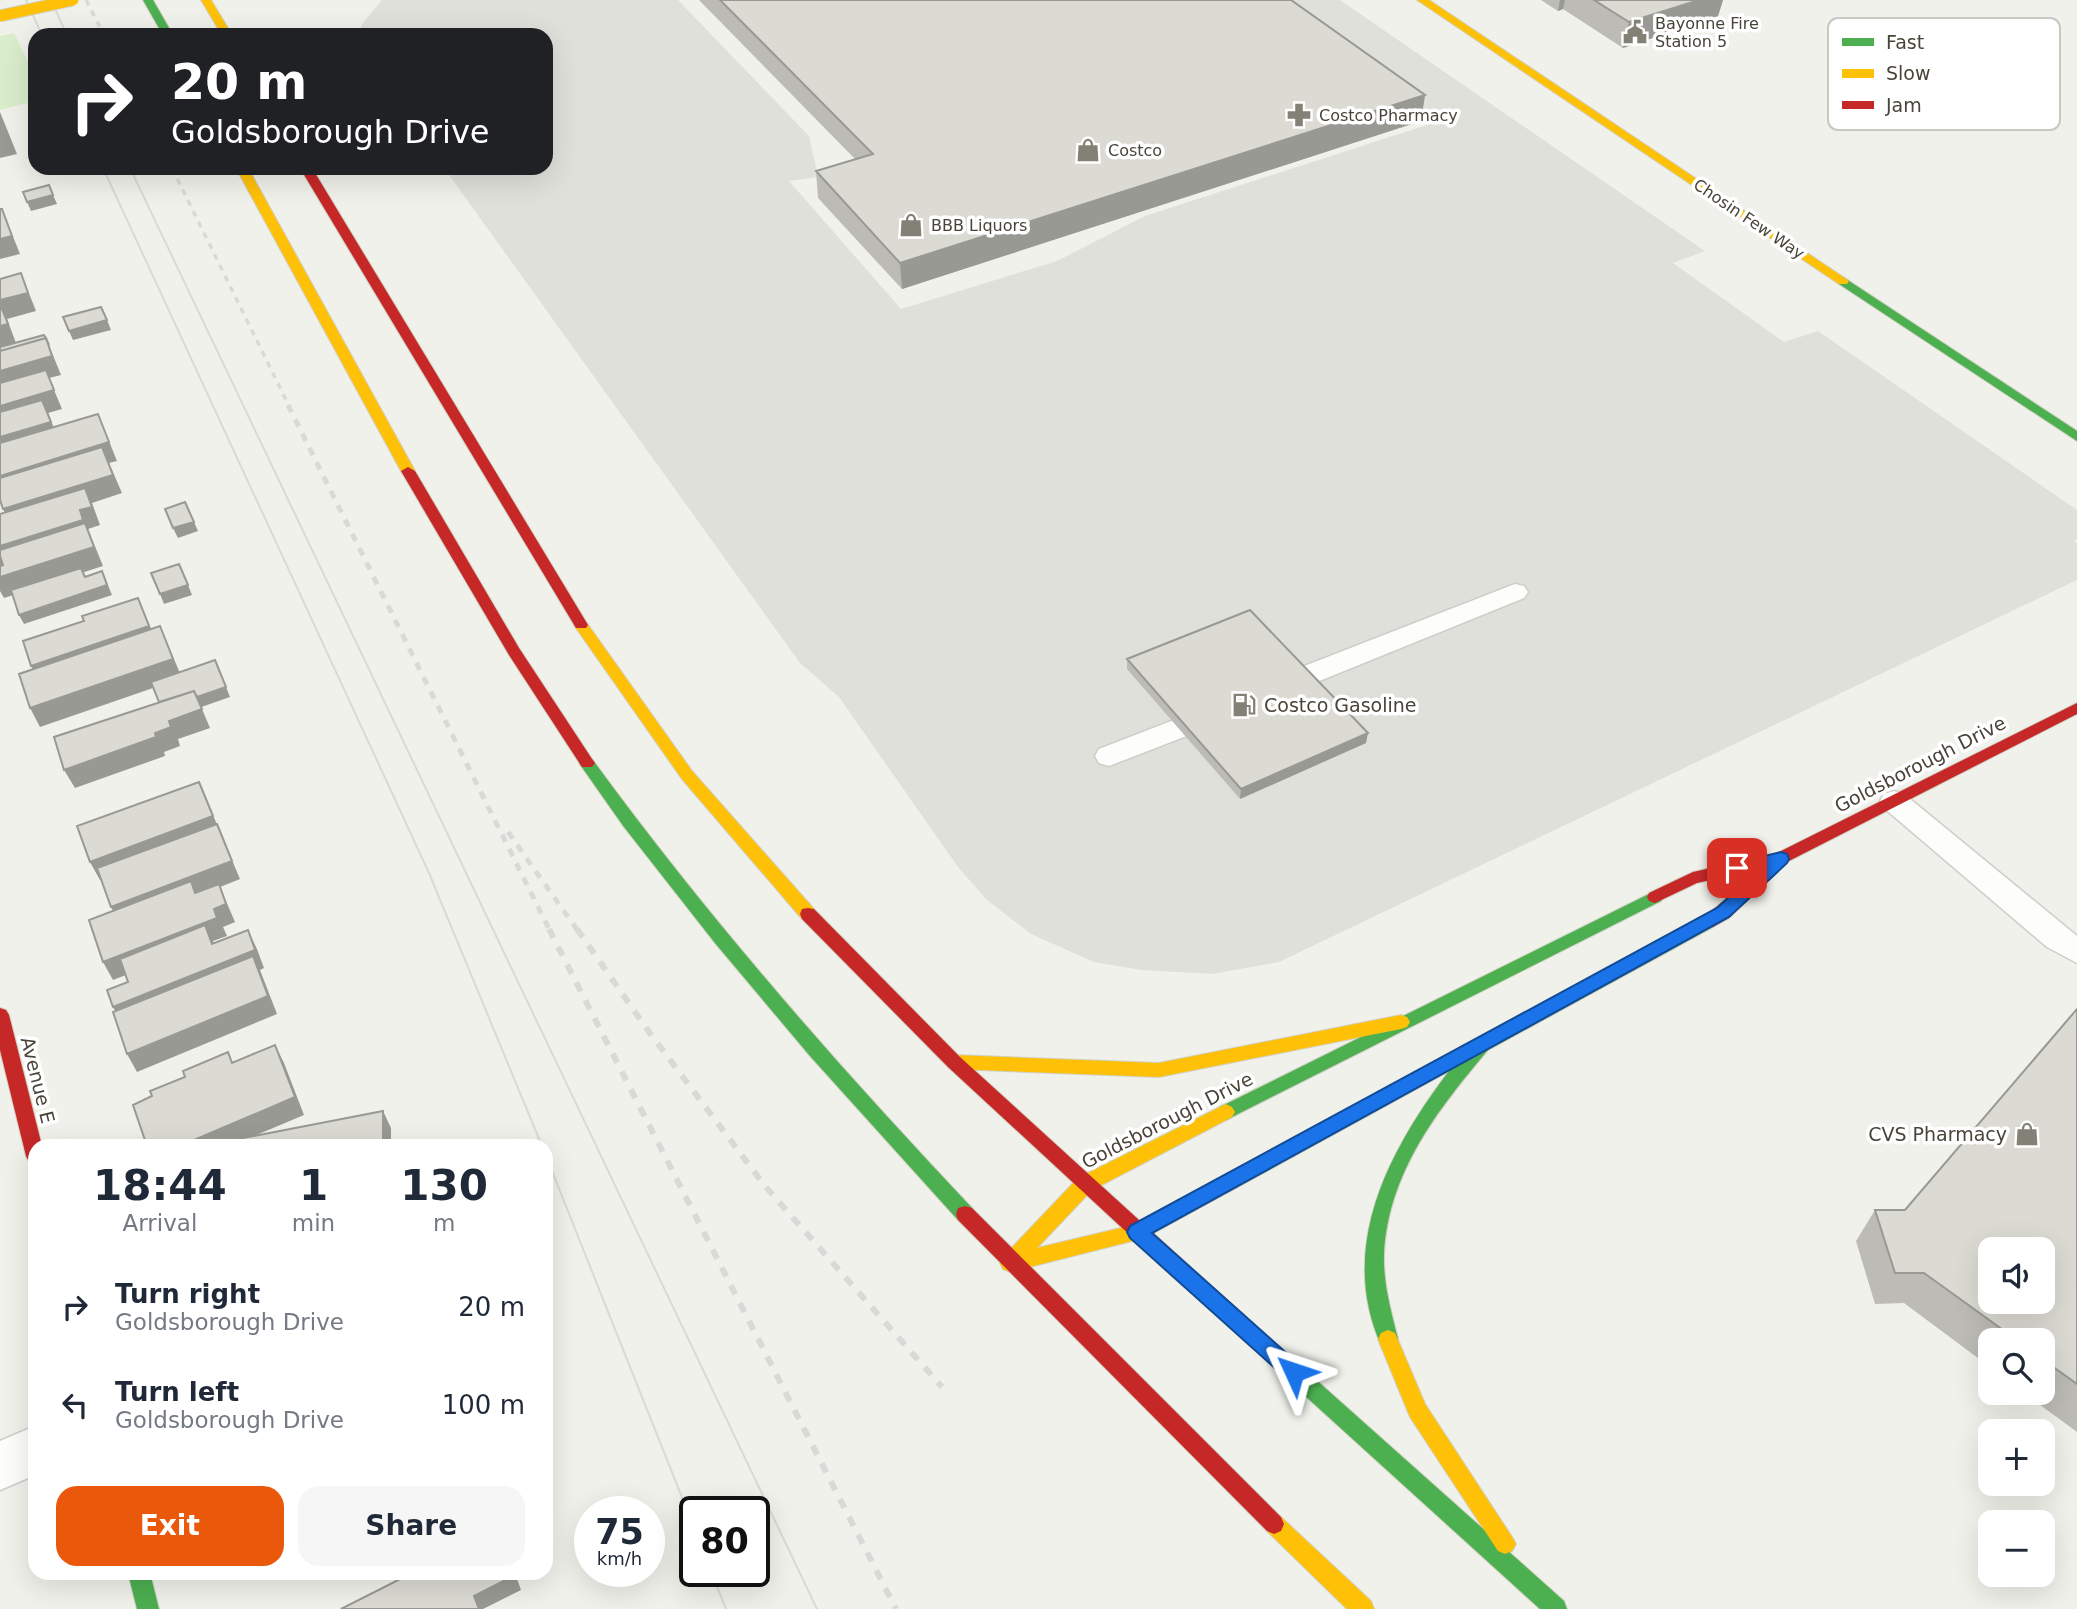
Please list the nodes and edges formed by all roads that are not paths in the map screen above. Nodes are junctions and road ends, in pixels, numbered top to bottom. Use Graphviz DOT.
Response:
graph roads {
  1 [pos="73,0"];
  2 [pos="148,0"];
  3 [pos="206,0"];
  4 [pos="1422,0"];
  5 [pos="0,16"];
  6 [pos="164,28"];
  7 [pos="223,28"];
  8 [pos="246,175"];
  9 [pos="310,175"];
  10 [pos="2077,437"];
  11 [pos="1515,592"];
  12 [pos="1303,677"];
  13 [pos="2077,708"];
  14 [pos="1179,728"];
  15 [pos="1110,756"];
  16 [pos="1894,801"];
  17 [pos="1781,859"];
  18 [pos="2077,951"];
  19 [pos="0,1015"];
  20 [pos="1401,1022"];
  21 [pos="1483,1043"];
  22 [pos="954,1062"];
  23 [pos="31,1139"];
  24 [pos="1085,1184"];
  25 [pos="1137,1232"];
  26 [pos="1010,1263"];
  27 [pos="28,1453"];
  28 [pos="0,1466"];
  29 [pos="141,1580"];
  30 [pos="1535,1590"];
  31 [pos="148,1609"];
  32 [pos="1363,1609"];
  33 [pos="1556,1609"];
  1 -- 5 [label="main road, bridge"];
  2 -- 6 [label="main road"];
  3 -- 7 [label="main road"];
  4 -- 10 [label="main road, Chosin Few Way"];
  8 -- 26 [label="main road"];
  9 -- 22 [label="main road"];
  11 -- 12 [label="lane"];
  13 -- 16 [label="main road, Goldsborough Drive"];
  14 -- 15 [label="lane"];
  16 -- 17 [label="main road, Goldsborough Drive"];
  16 -- 18 [label="lane"];
  17 -- 20 [label="main road, Goldsborough Drive"];
  17 -- 21 [label="main road, Goldsborough Drive"];
  19 -- 23 [label="main road, Avenue E"];
  20 -- 22 [label="main road"];
  20 -- 24 [label="main road, Goldsborough Drive"];
  21 -- 25 [label="main road, Goldsborough Drive"];
  21 -- 30 [label="main road"];
  22 -- 24 [label="main road"];
  24 -- 25 [label="main road"];
  24 -- 26 [label="main road, Goldsborough Drive"];
  25 -- 26 [label="main road, Goldsborough Drive"];
  25 -- 30 [label="main road"];
  26 -- 32 [label="main road"];
  27 -- 28 [label="street"];
  29 -- 31 [label="main road"];
  30 -- 33 [label="main road"];
}
